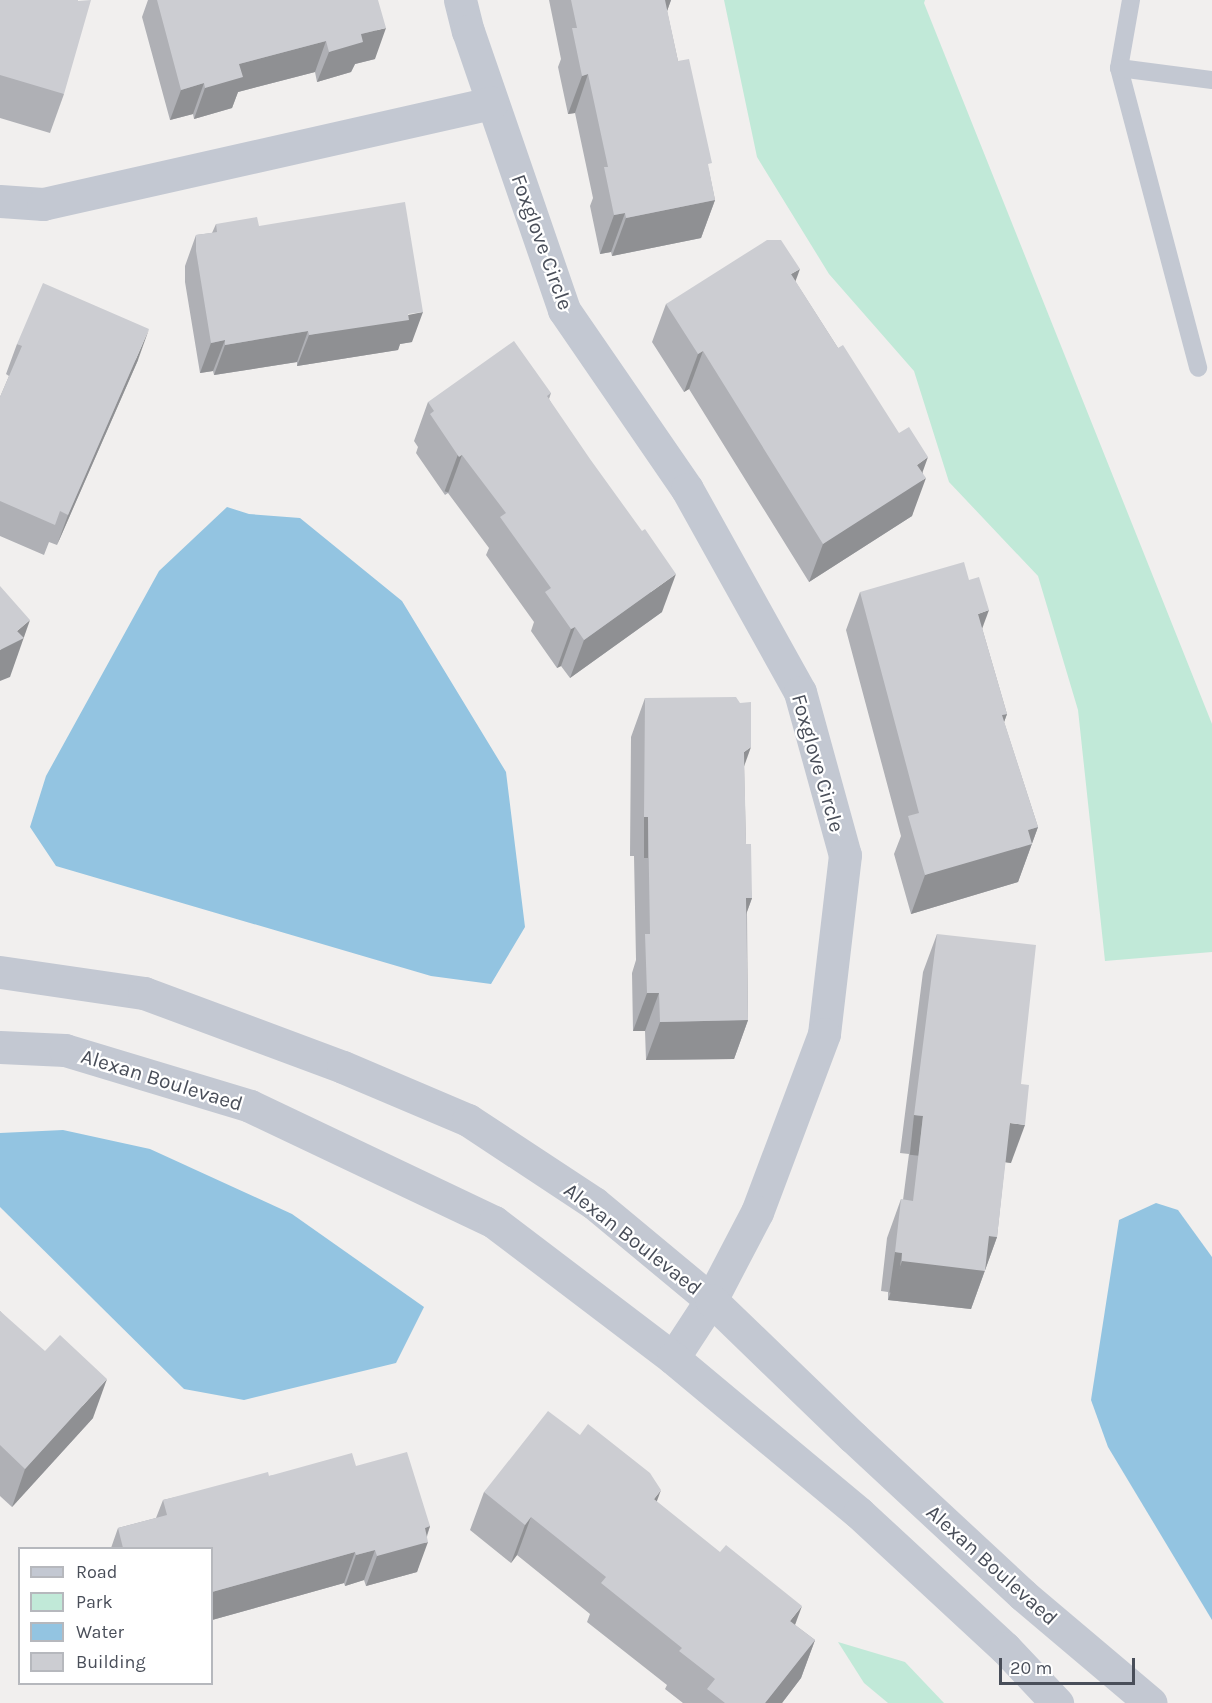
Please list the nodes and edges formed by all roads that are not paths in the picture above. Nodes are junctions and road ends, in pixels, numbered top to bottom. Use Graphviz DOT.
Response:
graph roads {
  1 [pos="460,0"];
  2 [pos="1131,0"];
  3 [pos="1119,68"];
  4 [pos="1212,80"];
  5 [pos="492,102"];
  6 [pos="0,201"];
  7 [pos="1198,369"];
  8 [pos="0,972"];
  9 [pos="0,1047"];
  10 [pos="711,1300"];
  11 [pos="673,1358"];
  12 [pos="1057,1703"];
  13 [pos="1151,1703"];
  1 -- 5 [label="street, Foxglove Circle"];
  2 -- 3 [label="lane"];
  3 -- 4 [label="lane"];
  3 -- 7 [label="lane"];
  5 -- 6 [label="street"];
  5 -- 10 [label="street, Foxglove Circle"];
  8 -- 10 [label="street, Alexan Boulevaed"];
  9 -- 11 [label="street, Alexan Boulevaed"];
  10 -- 11 [label="street, Foxglove Circle"];
  10 -- 13 [label="street, Alexan Boulevaed"];
  11 -- 12 [label="street, Alexan Boulevaed"];
}
